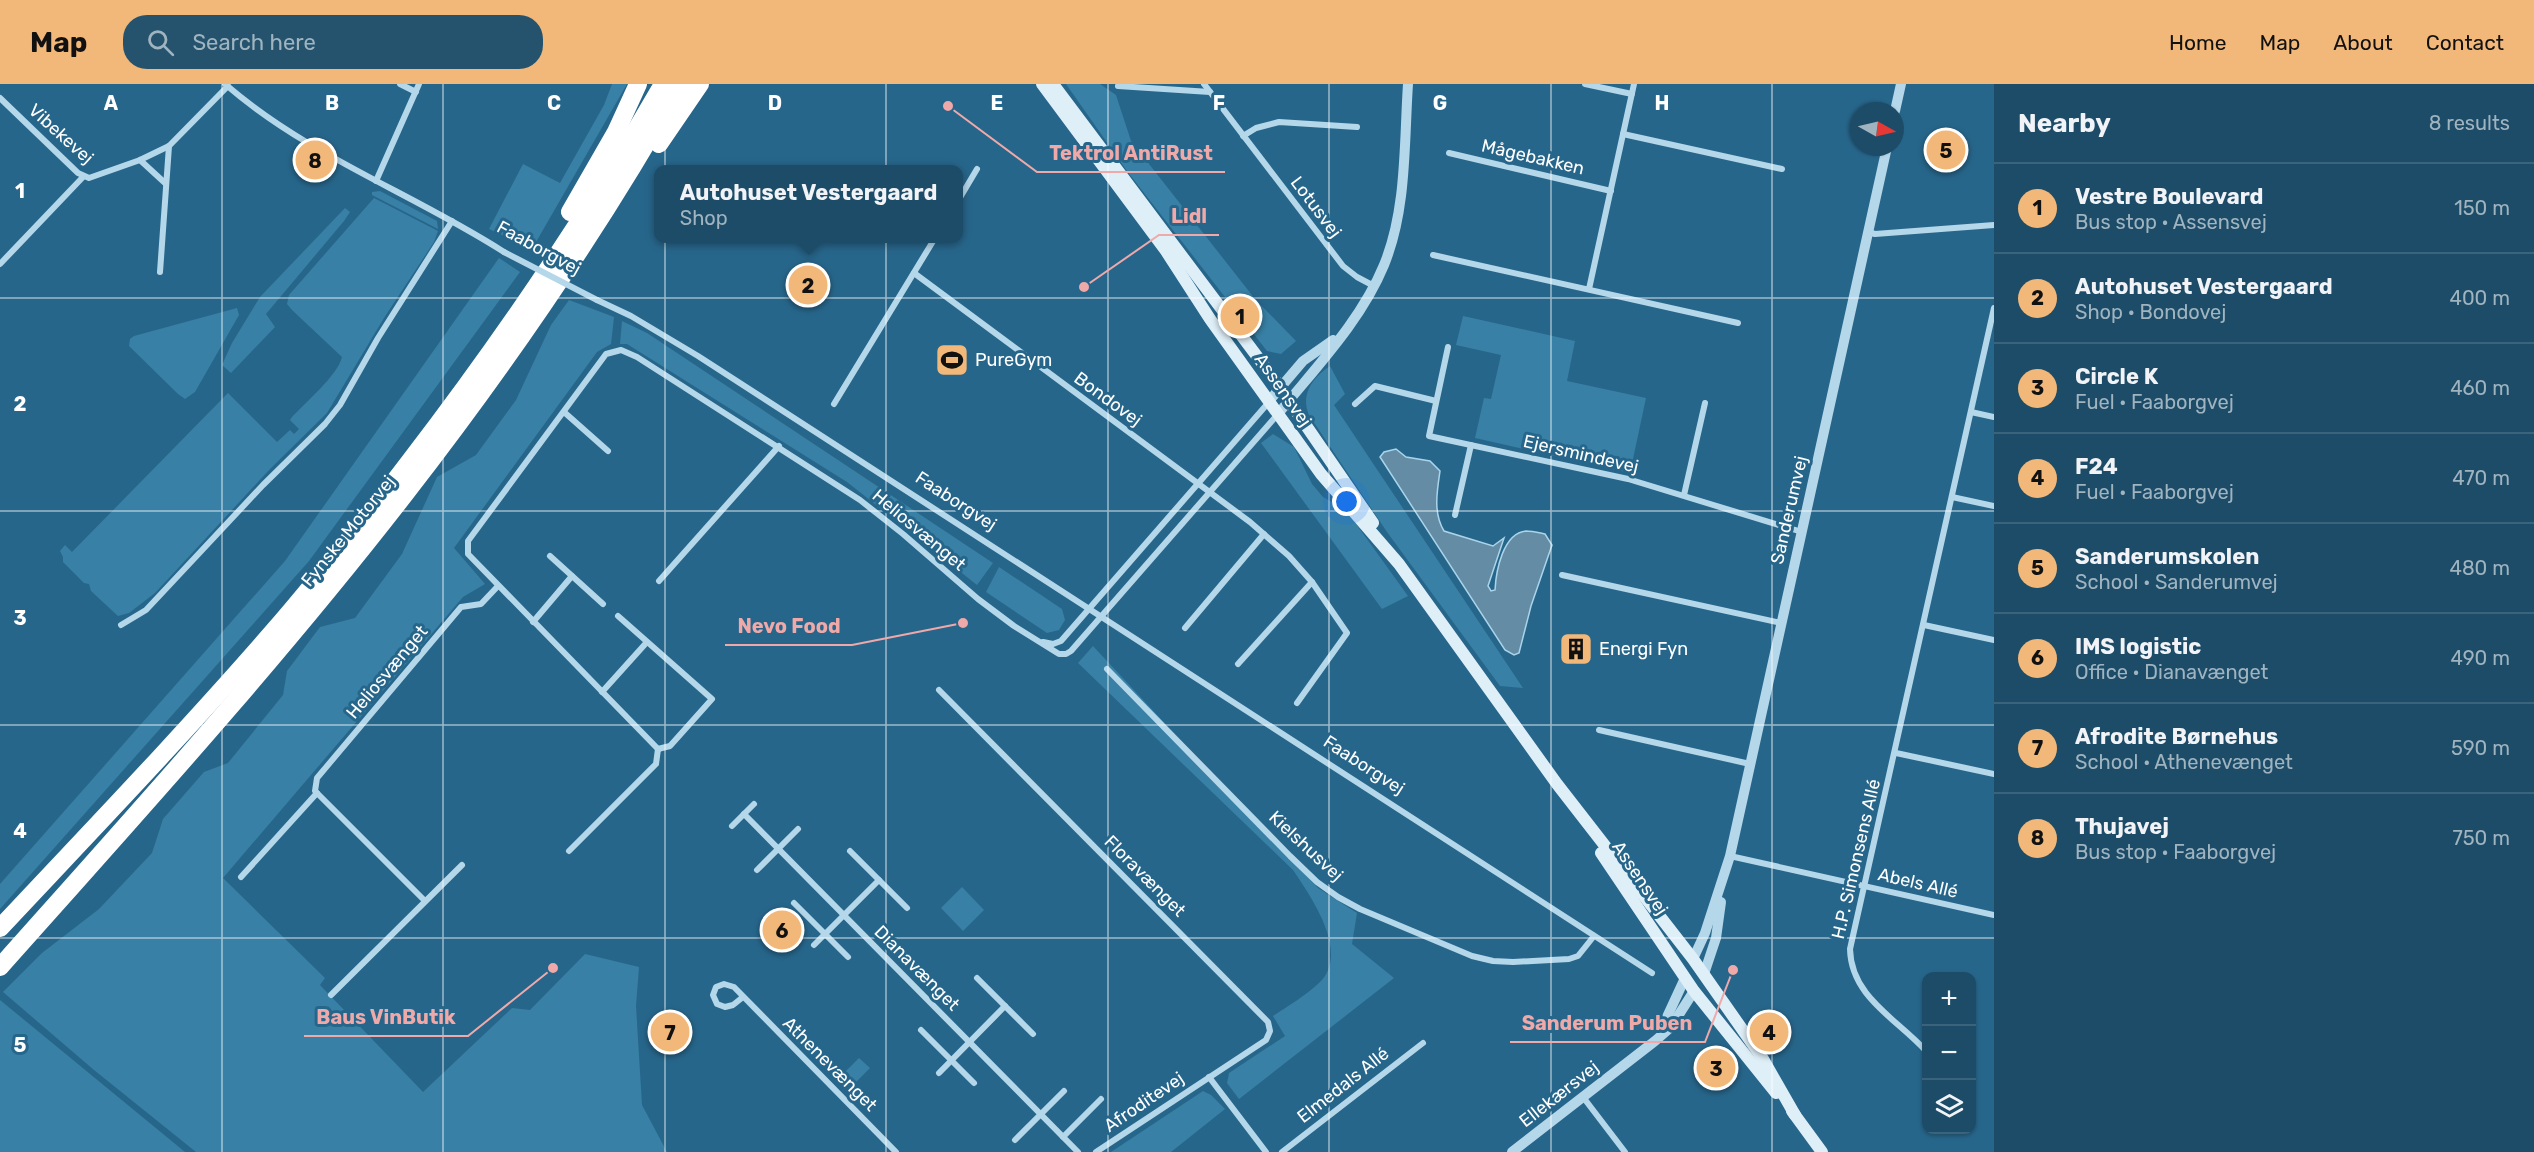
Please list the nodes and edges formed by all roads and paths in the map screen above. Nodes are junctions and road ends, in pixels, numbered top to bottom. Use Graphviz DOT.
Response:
graph roads {
  1 [pos="399,84"];
  2 [pos="419,84"];
  3 [pos="638,84"];
  4 [pos="663,84"];
  5 [pos="681,84"];
  6 [pos="700,84"];
  7 [pos="1042,84"];
  8 [pos="1053,84"];
  9 [pos="1204,84"];
  10 [pos="1408,84"];
  11 [pos="1585,84"];
  12 [pos="1634,84"];
  13 [pos="1901,84"];
  14 [pos="227,85"];
  15 [pos="1118,86"];
  16 [pos="416,92"];
  17 [pos="1210,92"];
  18 [pos="1632,94"];
  19 [pos="0,98"];
  20 [pos="1897,102"];
  21 [pos="1357,127"];
  22 [pos="1623,134"];
  23 [pos="1243,136"];
  24 [pos="168,146"];
  25 [pos="1449,153"];
  26 [pos="1885,156"];
  27 [pos="140,160"];
  28 [pos="977,169"];
  29 [pos="1782,169"];
  30 [pos="83,177"];
  31 [pos="376,181"];
  32 [pos="165,183"];
  33 [pos="1611,191"];
  34 [pos="963,193"];
  35 [pos="452,221"];
  36 [pos="1994,225"];
  37 [pos="1868,232"];
  38 [pos="932,243"];
  39 [pos="1433,255"];
  40 [pos="571,263"];
  41 [pos="0,264"];
  42 [pos="160,272"];
  43 [pos="914,273"];
  44 [pos="1374,286"];
  45 [pos="1589,289"];
  46 [pos="1994,308"];
  47 [pos="1738,323"];
  48 [pos="1343,333"];
  49 [pos="1448,346"];
  50 [pos="1275,395"];
  51 [pos="1436,401"];
  52 [pos="1705,403"];
  53 [pos="834,404"];
  54 [pos="1355,404"];
  55 [pos="1284,407"];
  56 [pos="564,412"];
  57 [pos="1971,412"];
  58 [pos="1994,417"];
  59 [pos="440,422"];
  60 [pos="1471,445"];
  61 [pos="779,446"];
  62 [pos="608,451"];
  63 [pos="1198,484"];
  64 [pos="1208,492"];
  65 [pos="1684,495"];
  66 [pos="1952,497"];
  67 [pos="1994,506"];
  68 [pos="1455,515"];
  69 [pos="1802,532"];
  70 [pos="1264,534"];
  71 [pos="550,556"];
  72 [pos="1399,564"];
  73 [pos="1562,575"];
  74 [pos="572,576"];
  75 [pos="659,581"];
  76 [pos="1312,582"];
  77 [pos="498,586"];
  78 [pos="603,604"];
  79 [pos="1089,609"];
  80 [pos="618,616"];
  81 [pos="1102,617"];
  82 [pos="533,622"];
  83 [pos="1781,623"];
  84 [pos="1924,624"];
  85 [pos="121,625"];
  86 [pos="1185,628"];
  87 [pos="1994,640"];
  88 [pos="1037,641"];
  89 [pos="647,642"];
  90 [pos="1238,664"];
  91 [pos="1107,669"];
  92 [pos="939,690"];
  93 [pos="602,692"];
  94 [pos="1297,704"];
  95 [pos="1599,730"];
  96 [pos="658,749"];
  97 [pos="1896,753"];
  98 [pos="1750,764"];
  99 [pos="1994,774"];
  100 [pos="1557,784"];
  101 [pos="317,793"];
  102 [pos="754,804"];
  103 [pos="744,814"];
  104 [pos="732,826"];
  105 [pos="798,829"];
  106 [pos="778,849"];
  107 [pos="569,851"];
  108 [pos="850,851"];
  109 [pos="1730,856"];
  110 [pos="462,865"];
  111 [pos="757,870"];
  112 [pos="241,877"];
  113 [pos="879,880"];
  114 [pos="1724,881"];
  115 [pos="1864,887"];
  116 [pos="425,901"];
  117 [pos="794,903"];
  118 [pos="907,908"];
  119 [pos="844,915"];
  120 [pos="1994,915"];
  121 [pos="0,928"];
  122 [pos="825,934"];
  123 [pos="1594,936"];
  124 [pos="814,945"];
  125 [pos="848,957"];
  126 [pos="1693,958"];
  127 [pos="0,968"];
  128 [pos="1652,973"];
  129 [pos="1704,974"];
  130 [pos="977,978"];
  131 [pos="1685,978"];
  132 [pos="1694,991"];
  133 [pos="331,995"];
  134 [pos="743,997"];
  135 [pos="1005,1006"];
  136 [pos="921,1030"];
  137 [pos="1033,1034"];
  138 [pos="1655,1041"];
  139 [pos="969,1042"];
  140 [pos="1423,1042"];
  141 [pos="1922,1048"];
  142 [pos="951,1060"];
  143 [pos="939,1073"];
  144 [pos="1209,1077"];
  145 [pos="974,1083"];
  146 [pos="1064,1091"];
  147 [pos="1583,1097"];
  148 [pos="1101,1100"];
  149 [pos="1041,1114"];
  150 [pos="1795,1115"];
  151 [pos="1063,1137"];
  152 [pos="1015,1140"];
  153 [pos="896,1152"];
  154 [pos="1078,1152"];
  155 [pos="1096,1152"];
  156 [pos="1266,1152"];
  157 [pos="1282,1152"];
  158 [pos="1512,1152"];
  159 [pos="1625,1152"];
  160 [pos="1822,1152"];
  1 -- 16 [label="street"];
  2 -- 16 [label="street"];
  3 -- 59 [label="highway"];
  4 -- 59 [label="highway, Fynske Motorvej"];
  5 -- 40 [label="highway, Fynske Motorvej"];
  6 -- 40 [label="highway"];
  7 -- 50 [label="main road, Assensvej"];
  8 -- 50 [label="main road, Assensvej"];
  9 -- 17 [label="street, Lotusvej"];
  10 -- 44 [label="street"];
  11 -- 18 [label="street"];
  12 -- 18 [label="street"];
  13 -- 20 [label="street"];
  14 -- 24 [label="street, Vibekevej"];
  14 -- 31 [label="street, Faaborgvej"];
  15 -- 17 [label="street"];
  16 -- 31 [label="street"];
  17 -- 23 [label="street, Lotusvej"];
  18 -- 22 [label="street"];
  19 -- 30 [label="street, Vibekevej"];
  21 -- 23 [label="street"];
  22 -- 29 [label="street"];
  22 -- 33 [label="street"];
  23 -- 44 [label="street, Lotusvej"];
  24 -- 27 [label="street, Vibekevej"];
  24 -- 32 [label="street"];
  25 -- 33 [label="street, Mågebakken"];
  26 -- 37 [label="street, Sanderumvej"];
  27 -- 30 [label="street, Vibekevej"];
  27 -- 32 [label="street"];
  28 -- 34 [label="street"];
  30 -- 41 [label="street"];
  31 -- 35 [label="street, Faaborgvej"];
  32 -- 42 [label="street"];
  33 -- 45 [label="street"];
  35 -- 79 [label="street, Faaborgvej, bridge"];
  35 -- 85 [label="street"];
  36 -- 37 [label="street"];
  37 -- 69 [label="street, Sanderumvej"];
  38 -- 43 [label="street"];
  39 -- 45 [label="street"];
  40 -- 127 [label="highway, Fynske Motorvej"];
  43 -- 53 [label="street"];
  43 -- 63 [label="street, Bondovej"];
  44 -- 48 [label="street"];
  45 -- 47 [label="street"];
  46 -- 57 [label="street, H.P. Simonsens Allé"];
  48 -- 50 [label="street"];
  48 -- 55 [label="street"];
  49 -- 51 [label="street, Ejersmindevej"];
  50 -- 55 [label="main road"];
  50 -- 63 [label="street"];
  51 -- 54 [label="street"];
  51 -- 60 [label="street, Ejersmindevej"];
  52 -- 65 [label="street"];
  55 -- 64 [label="street"];
  55 -- 72 [label="main road, Assensvej"];
  55 -- 72 [label="main road, Assensvej"];
  56 -- 61 [label="street, Heliosvænget"];
  56 -- 62 [label="street"];
  56 -- 77 [label="street, Heliosvænget"];
  57 -- 58 [label="street"];
  57 -- 66 [label="street, H.P. Simonsens Allé"];
  59 -- 121 [label="highway, Fynske Motorvej"];
  60 -- 65 [label="street, Ejersmindevej"];
  60 -- 68 [label="street"];
  61 -- 75 [label="street"];
  61 -- 88 [label="street, Heliosvænget"];
  63 -- 64 [label="street, Bondovej"];
  63 -- 79 [label="street"];
  64 -- 70 [label="street, Bondovej"];
  64 -- 81 [label="street"];
  65 -- 69 [label="street, Ejersmindevej"];
  66 -- 67 [label="street"];
  66 -- 84 [label="street, H.P. Simonsens Allé"];
  69 -- 83 [label="street, Sanderumvej"];
  70 -- 76 [label="street, Bondovej"];
  70 -- 86 [label="street"];
  71 -- 74 [label="street"];
  72 -- 100 [label="main road, Assensvej"];
  73 -- 83 [label="street"];
  74 -- 78 [label="street"];
  74 -- 82 [label="street"];
  76 -- 90 [label="street"];
  76 -- 94 [label="street, Bondovej"];
  77 -- 82 [label="street, Heliosvænget"];
  77 -- 101 [label="street, Heliosvænget"];
  79 -- 81 [label="street, Faaborgvej"];
  79 -- 88 [label="street"];
  80 -- 89 [label="street"];
  81 -- 88 [label="street, Heliosvænget"];
  81 -- 123 [label="street, Faaborgvej"];
  82 -- 93 [label="street, Heliosvænget"];
  83 -- 98 [label="street, Sanderumvej"];
  84 -- 87 [label="street"];
  84 -- 97 [label="street, H.P. Simonsens Allé"];
  89 -- 93 [label="street"];
  89 -- 96 [label="street"];
  91 -- 123 [label="street, Kielshusvej"];
  92 -- 144 [label="street, Floravænget"];
  93 -- 96 [label="street, Heliosvænget"];
  95 -- 98 [label="street"];
  96 -- 107 [label="street"];
  97 -- 99 [label="street"];
  97 -- 115 [label="street, H.P. Simonsens Allé"];
  98 -- 109 [label="street, Sanderumvej"];
  100 -- 126 [label="main road, Assensvej"];
  100 -- 131 [label="main road, Assensvej"];
  101 -- 112 [label="street, Heliosvænget"];
  101 -- 116 [label="street"];
  102 -- 103 [label="street"];
  103 -- 104 [label="street"];
  103 -- 106 [label="street, Dianavænget"];
  105 -- 106 [label="street"];
  106 -- 111 [label="street"];
  106 -- 119 [label="street, Dianavænget"];
  108 -- 113 [label="street, Dianavænget"];
  109 -- 114 [label="street, Sanderumvej"];
  109 -- 115 [label="street, Abels Allé"];
  110 -- 116 [label="street"];
  113 -- 118 [label="street, Dianavænget"];
  113 -- 119 [label="street"];
  114 -- 126 [label="street, Sanderumvej"];
  114 -- 129 [label="street, Sanderumvej"];
  115 -- 120 [label="street, Abels Allé"];
  115 -- 141 [label="street, H.P. Simonsens Allé"];
  116 -- 133 [label="street"];
  117 -- 122 [label="street"];
  119 -- 122 [label="street"];
  119 -- 139 [label="street, Dianavænget"];
  122 -- 124 [label="street"];
  122 -- 125 [label="street"];
  123 -- 128 [label="street, Faaborgvej"];
  126 -- 129 [label="main road, Assensvej"];
  126 -- 131 [label="main road"];
  129 -- 132 [label="main road"];
  129 -- 150 [label="main road"];
  130 -- 135 [label="street, Dianavænget"];
  131 -- 132 [label="main road, Assensvej"];
  131 -- 138 [label="street, Ellekærsvej"];
  132 -- 138 [label="street, Ellekærsvej"];
  132 -- 150 [label="main road"];
  134 -- 134 [label="street, Athenevænget"];
  134 -- 153 [label="street, Athenevænget"];
  135 -- 137 [label="street, Dianavænget"];
  135 -- 139 [label="street"];
  136 -- 142 [label="street"];
  138 -- 147 [label="street, Ellekærsvej"];
  139 -- 142 [label="street"];
  139 -- 149 [label="street, Dianavænget"];
  140 -- 157 [label="street, Elmedals Allé"];
  142 -- 143 [label="street"];
  142 -- 145 [label="street"];
  144 -- 155 [label="street, Afroditevej"];
  144 -- 156 [label="street"];
  146 -- 149 [label="street"];
  147 -- 158 [label="street, Ellekærsvej"];
  147 -- 159 [label="street"];
  148 -- 151 [label="street"];
  149 -- 151 [label="street, Dianavænget"];
  149 -- 152 [label="street"];
  150 -- 160 [label="main road"];
  151 -- 154 [label="street, Dianavænget"];
}
